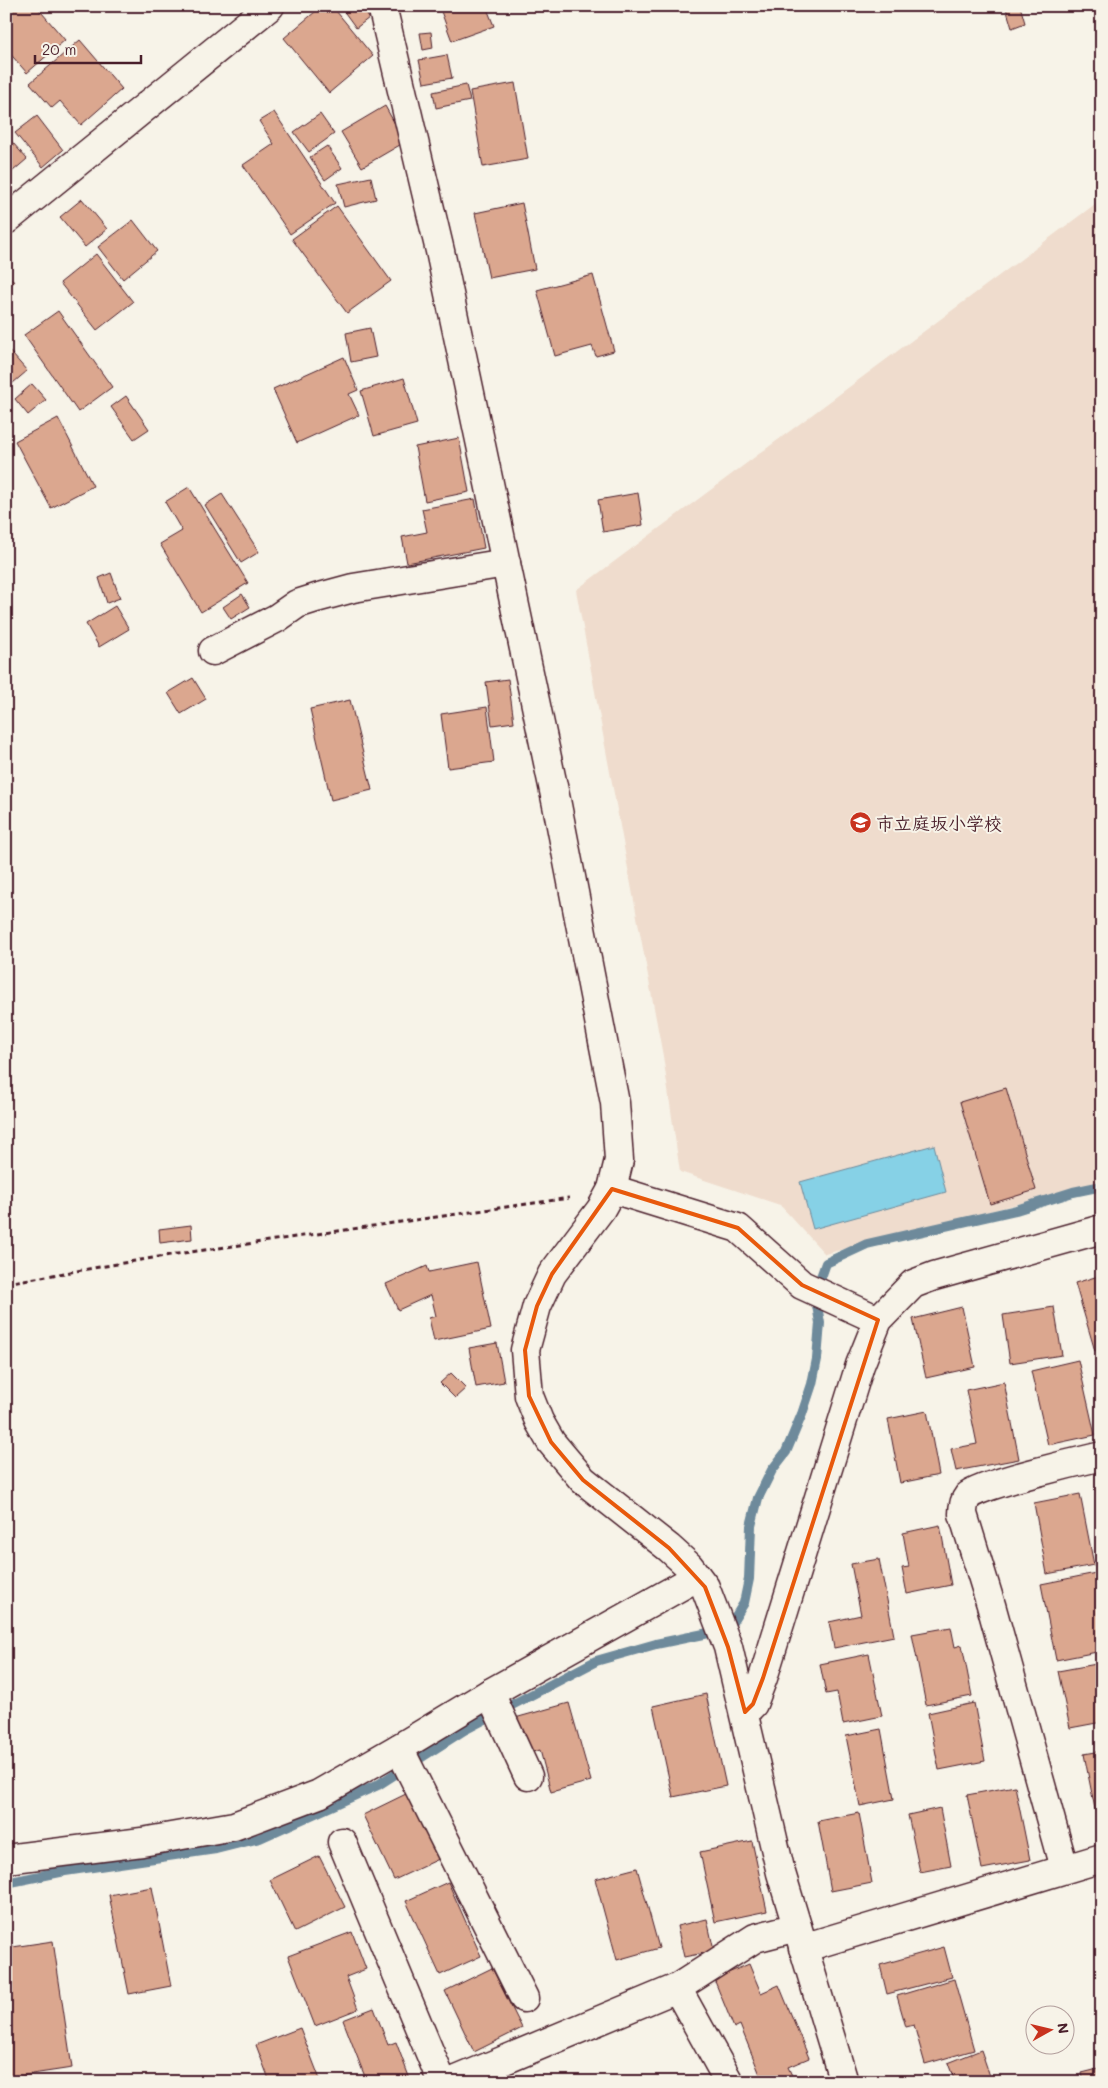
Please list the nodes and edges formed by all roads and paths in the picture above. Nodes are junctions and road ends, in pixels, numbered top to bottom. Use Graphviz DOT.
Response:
graph roads {
  1 [pos="270,6"];
  2 [pos="382,6"];
  3 [pos="6,220"];
  4 [pos="506,563"];
  5 [pos="213,651"];
  6 [pos="612,1188"];
  7 [pos="1102,1229"];
  8 [pos="6,1283"];
  9 [pos="878,1320"];
  10 [pos="1102,1456"];
  11 [pos="697,1577"];
  12 [pos="490,1693"];
  13 [pos="745,1712"];
  14 [pos="400,1748"];
  15 [pos="528,1776"];
  16 [pos="342,1842"];
  17 [pos="1102,1858"];
  18 [pos="6,1859"];
  19 [pos="1064,1868"];
  20 [pos="800,1937"];
  21 [pos="677,1988"];
  22 [pos="524,1998"];
  23 [pos="442,2082"];
  24 [pos="452,2082"];
  25 [pos="728,2082"];
  26 [pos="844,2082"];
  1 -- 3 [label="street"];
  2 -- 4 [label="street"];
  4 -- 5 [label="street"];
  4 -- 6 [label="street"];
  6 -- 8 [label="path"];
  6 -- 9 [label="street"];
  6 -- 11 [label="street"];
  7 -- 9 [label="street"];
  9 -- 13 [label="street"];
  10 -- 19 [label="street"];
  11 -- 12 [label="street"];
  11 -- 13 [label="street"];
  12 -- 14 [label="street"];
  12 -- 15 [label="street"];
  13 -- 20 [label="street"];
  14 -- 18 [label="street"];
  14 -- 22 [label="street"];
  16 -- 23 [label="street"];
  17 -- 19 [label="street"];
  19 -- 20 [label="street"];
  20 -- 21 [label="street"];
  20 -- 26 [label="street"];
  21 -- 24 [label="street"];
  21 -- 25 [label="street"];
}
